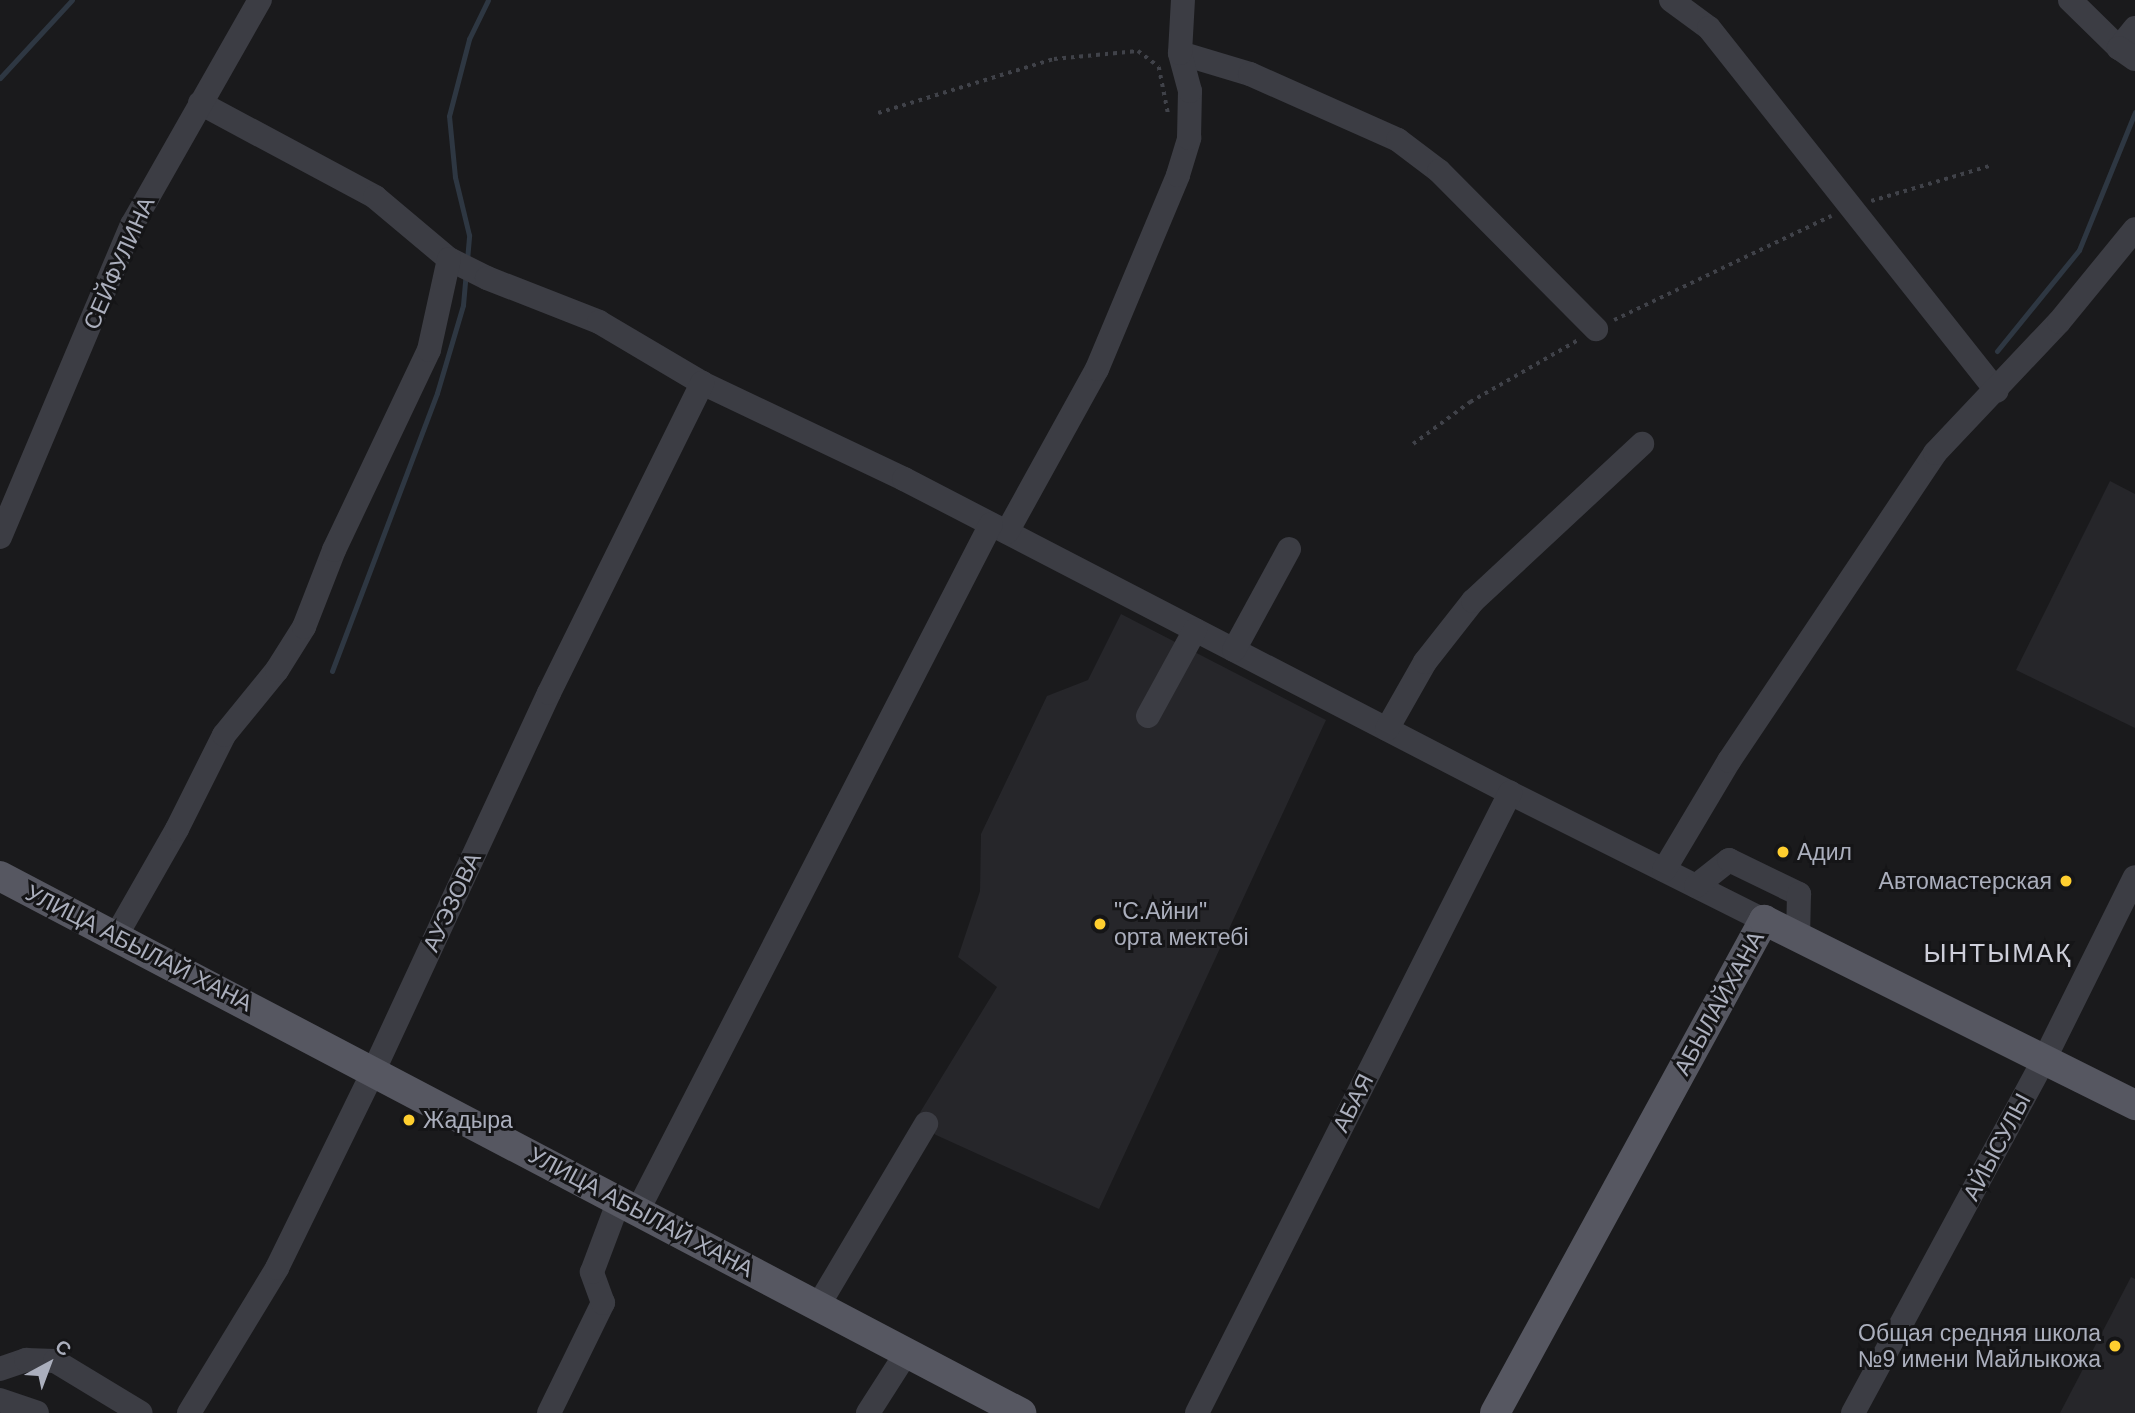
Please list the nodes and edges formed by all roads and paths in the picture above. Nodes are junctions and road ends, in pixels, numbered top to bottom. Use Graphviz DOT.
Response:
graph roads {
  1 [pos="260,0"];
  2 [pos="1183,0"];
  3 [pos="1671,0"];
  4 [pos="2070,0"];
  5 [pos="2135,28"];
  6 [pos="1180,52"];
  7 [pos="2127,53"];
  8 [pos="200,103"];
  9 [pos="878,113"];
  10 [pos="1189,138"];
  11 [pos="1989,166"];
  12 [pos="1850,207"];
  13 [pos="2135,229"];
  14 [pos="449,259"];
  15 [pos="1596,329"];
  16 [pos="702,383"];
  17 [pos="1997,391"];
  18 [pos="1413,444"];
  19 [pos="1642,444"];
  20 [pos="999,528"];
  21 [pos="0,537"];
  22 [pos="1289,549"];
  23 [pos="1195,629"];
  24 [pos="1234,650"];
  25 [pos="1148,716"];
  26 [pos="1387,729"];
  27 [pos="1510,793"];
  28 [pos="1664,870"];
  29 [pos="0,876"];
  30 [pos="2135,877"];
  31 [pos="1696,886"];
  32 [pos="1764,920"];
  33 [pos="116,936"];
  34 [pos="1798,937"];
  35 [pos="2044,1060"];
  36 [pos="374,1070"];
  37 [pos="2135,1105"];
  38 [pos="926,1124"];
  39 [pos="628,1205"];
  40 [pos="818,1306"];
  41 [pos="907,1352"];
  42 [pos="0,1369"];
  43 [pos="0,1400"];
  44 [pos="37,1413"];
  45 [pos="141,1413"];
  46 [pos="189,1413"];
  47 [pos="549,1413"];
  48 [pos="869,1413"];
  49 [pos="1021,1413"];
  50 [pos="1197,1413"];
  51 [pos="1495,1413"];
  52 [pos="1853,1413"];
  1 -- 8 [label="street, СЕЙФУЛИНА"];
  2 -- 6 [label="street"];
  3 -- 12 [label="street"];
  4 -- 7 [label="street"];
  5 -- 7 [label="street"];
  6 -- 10 [label="street"];
  6 -- 15 [label="street"];
  8 -- 14 [label="street"];
  8 -- 21 [label="street, СЕЙФУЛИНА"];
  9 -- 10 [label="path"];
  10 -- 20 [label="street"];
  11 -- 12 [label="path"];
  12 -- 15 [label="path"];
  12 -- 17 [label="street"];
  13 -- 17 [label="street"];
  14 -- 16 [label="street"];
  14 -- 33 [label="street"];
  15 -- 18 [label="path"];
  16 -- 20 [label="street"];
  16 -- 36 [label="street, АУЭЗОВА"];
  17 -- 28 [label="street"];
  19 -- 26 [label="street"];
  20 -- 23 [label="street"];
  20 -- 39 [label="street"];
  22 -- 24 [label="street"];
  23 -- 24 [label="street"];
  23 -- 25 [label="street"];
  24 -- 26 [label="street"];
  26 -- 27 [label="street"];
  27 -- 28 [label="street"];
  27 -- 50 [label="street, АБАЯ"];
  28 -- 31 [label="street"];
  29 -- 33 [label="main road, УЛИЦА АБЫЛАЙ ХАНА"];
  30 -- 35 [label="street, АЙЫСУЛЫ"];
  31 -- 32 [label="street"];
  31 -- 34 [label="street"];
  32 -- 34 [label="main road, АБЫЛАЙХАНА"];
  32 -- 51 [label="main road, АБЫЛАЙХАНА"];
  33 -- 36 [label="main road, УЛИЦА АБЫЛАЙ ХАНА"];
  34 -- 35 [label="main road, АБЫЛАЙХАНА"];
  35 -- 37 [label="main road, АБЫЛАЙХАНА"];
  35 -- 52 [label="street, АЙЫСУЛЫ"];
  36 -- 39 [label="main road, УЛИЦА АБЫЛАЙ ХАНА"];
  36 -- 46 [label="street, АУЭЗОВА"];
  38 -- 40 [label="street"];
  39 -- 40 [label="main road, УЛИЦА АБЫЛАЙ ХАНА"];
  39 -- 47 [label="street"];
  40 -- 41 [label="main road, УЛИЦА АБЫЛАЙ ХАНА"];
  41 -- 48 [label="street"];
  41 -- 49 [label="main road, УЛИЦА АБЫЛАЙ ХАНА"];
  42 -- 45 [label="street"];
  43 -- 44 [label="street"];
}
